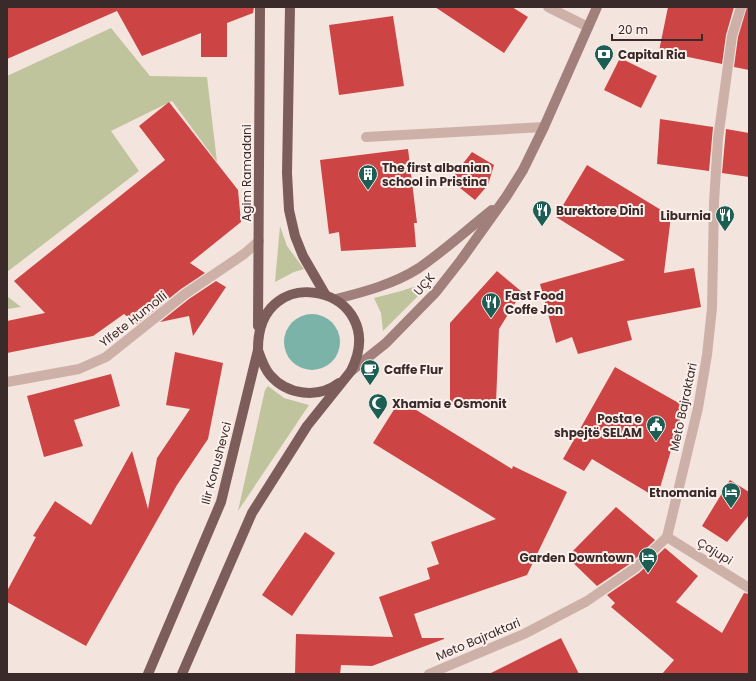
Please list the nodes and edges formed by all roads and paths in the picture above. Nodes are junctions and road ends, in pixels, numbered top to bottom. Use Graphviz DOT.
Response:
graph roads {
  1 [pos="260,7"];
  2 [pos="290,7"];
  3 [pos="548,7"];
  4 [pos="597,7"];
  5 [pos="741,7"];
  6 [pos="588,28"];
  7 [pos="544,127"];
  8 [pos="366,137"];
  9 [pos="503,201"];
  10 [pos="259,241"];
  11 [pos="325,294"];
  12 [pos="336,299"];
  13 [pos="258,338"];
  14 [pos="258,350"];
  15 [pos="348,374"];
  16 [pos="7,382"];
  17 [pos="667,537"];
  18 [pos="749,588"];
  19 [pos="148,674"];
  20 [pos="182,674"];
  21 [pos="429,674"];
  1 -- 10 [label="main road, Agim Ramadani"];
  2 -- 11 [label="main road"];
  3 -- 6 [label="street"];
  4 -- 6 [label="main road, UÇK"];
  5 -- 17 [label="street, Meto Bajraktari"];
  6 -- 7 [label="main road, UÇK"];
  7 -- 8 [label="street"];
  7 -- 9 [label="main road, UÇK"];
  9 -- 12 [label="main road, UÇK"];
  9 -- 15 [label="main road, UÇK"];
  10 -- 13 [label="main road, Agim Ramadani"];
  10 -- 16 [label="street, Ylfete Humolli"];
  11 -- 12 [label="main road"];
  11 -- 13 [label="main road, Ilir Konushevci"];
  12 -- 15 [label="main road"];
  13 -- 14 [label="main road, Ilir Konushevci"];
  14 -- 15 [label="main road, UÇK"];
  14 -- 19 [label="main road, Ilir Konushevci"];
  15 -- 20 [label="main road"];
  17 -- 18 [label="street, Çajupi"];
  17 -- 21 [label="street, Meto Bajraktari"];
}
